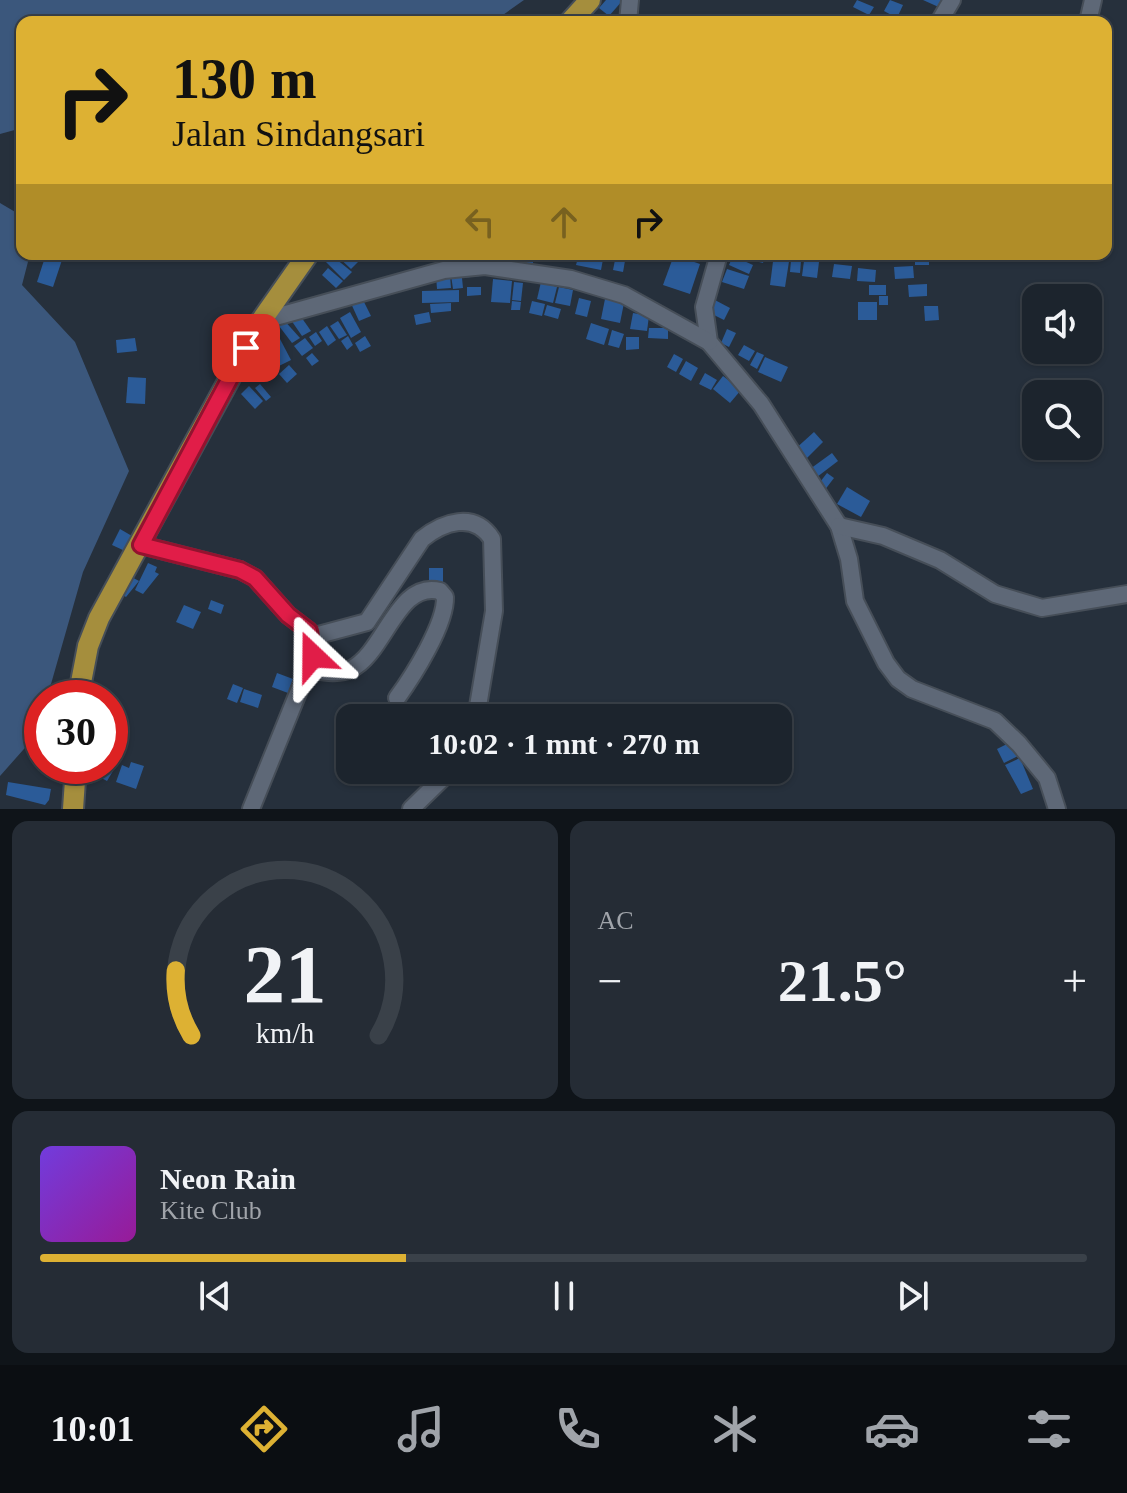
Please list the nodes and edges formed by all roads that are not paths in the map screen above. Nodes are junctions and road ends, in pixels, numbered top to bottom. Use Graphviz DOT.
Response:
graph roads {
  1 [pos="590,0"];
  2 [pos="575,16"];
  3 [pos="304,260"];
  4 [pos="717,260"];
  5 [pos="261,321"];
  6 [pos="709,342"];
  7 [pos="839,526"];
  8 [pos="141,545"];
  9 [pos="1127,594"];
  10 [pos="311,637"];
  11 [pos="308,669"];
  12 [pos="81,680"];
  13 [pos="397,698"];
  14 [pos="478,704"];
  15 [pos="75,784"];
  16 [pos="437,784"];
  17 [pos="73,809"];
  18 [pos="251,809"];
  19 [pos="411,809"];
  20 [pos="1057,809"];
  1 -- 2 [label="main road"];
  3 -- 5 [label="main road"];
  4 -- 6 [label="street"];
  5 -- 6 [label="street"];
  5 -- 8 [label="main road"];
  6 -- 7 [label="street"];
  7 -- 9 [label="street"];
  7 -- 20 [label="street"];
  8 -- 10 [label="street"];
  8 -- 12 [label="main road"];
  10 -- 11 [label="street"];
  10 -- 14 [label="street"];
  11 -- 13 [label="street"];
  11 -- 18 [label="street"];
  15 -- 17 [label="main road"];
  16 -- 19 [label="street"];
}
